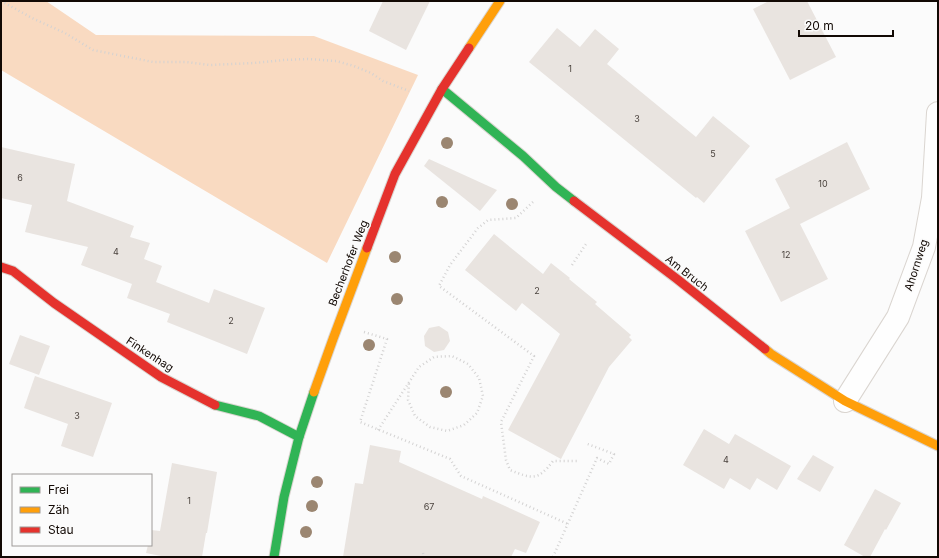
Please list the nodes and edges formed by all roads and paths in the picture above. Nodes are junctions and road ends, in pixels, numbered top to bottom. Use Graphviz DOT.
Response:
graph roads {
  1 [pos="1,1"];
  2 [pos="500,1"];
  3 [pos="442,89"];
  4 [pos="410,91"];
  5 [pos="938,113"];
  6 [pos="537,198"];
  7 [pos="589,240"];
  8 [pos="572,265"];
  9 [pos="1,266"];
  10 [pos="358,330"];
  11 [pos="409,382"];
  12 [pos="845,401"];
  13 [pos="378,430"];
  14 [pos="299,437"];
  15 [pos="585,443"];
  16 [pos="938,446"];
  17 [pos="577,461"];
  18 [pos="568,524"];
  19 [pos="274,557"];
  20 [pos="553,557"];
  1 -- 4 [label="path"];
  2 -- 3 [label="street, Becherhofer Weg"];
  3 -- 12 [label="street, Am Bruch"];
  3 -- 14 [label="street, Becherhofer Weg"];
  5 -- 12 [label="street, Ahornweg"];
  6 -- 17 [label="path"];
  7 -- 8 [label="path"];
  9 -- 14 [label="street, Finkenhag"];
  10 -- 13 [label="path"];
  11 -- 11 [label="path"];
  11 -- 13 [label="path"];
  12 -- 16 [label="street, Am Bruch"];
  13 -- 18 [label="path"];
  14 -- 19 [label="street, Becherhofer Weg"];
  15 -- 18 [label="path"];
  18 -- 20 [label="path"];
}
